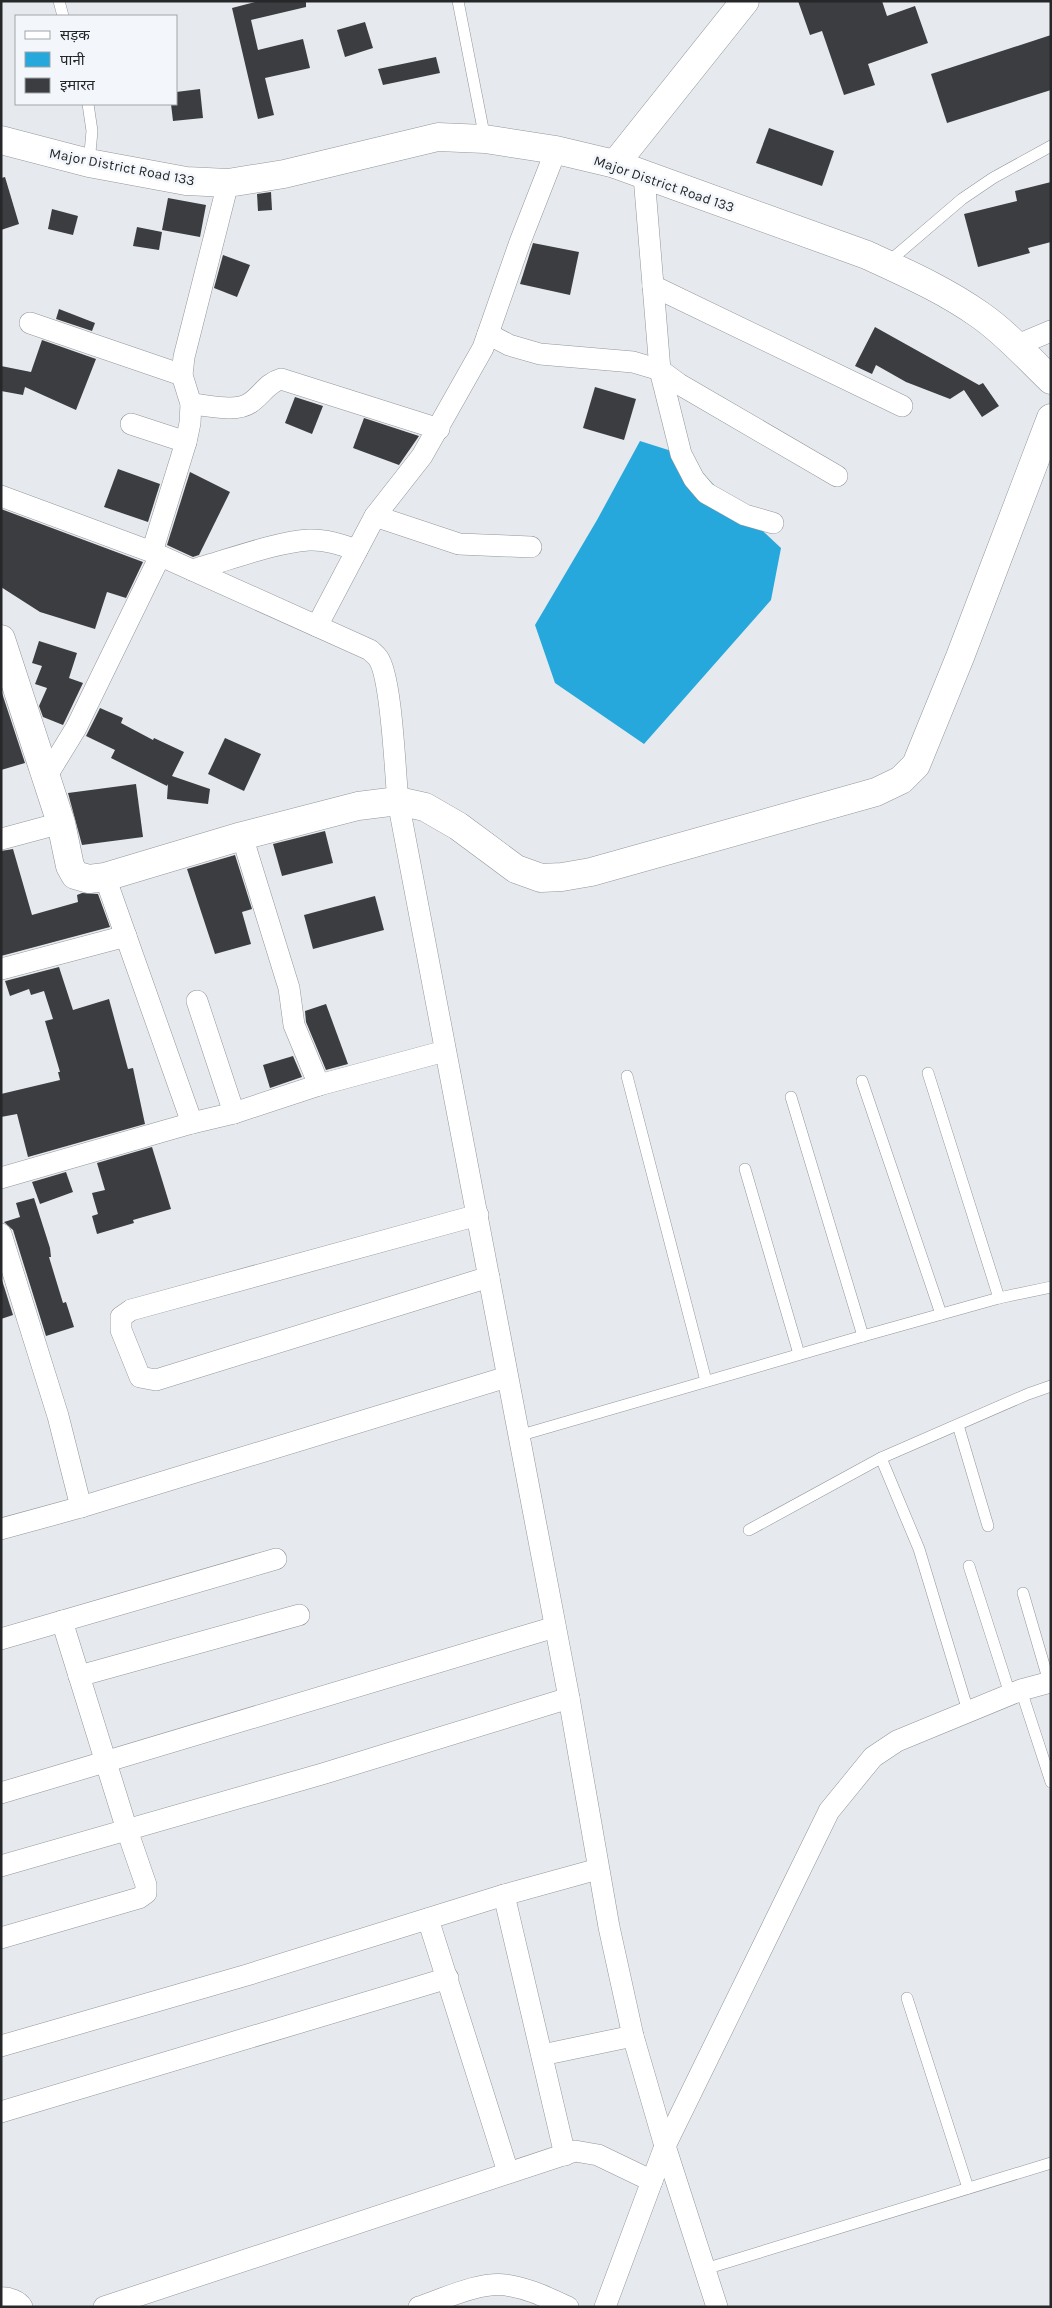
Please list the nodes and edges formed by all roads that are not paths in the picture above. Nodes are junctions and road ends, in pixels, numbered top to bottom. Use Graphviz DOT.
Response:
graph roads {
  1 [pos="59,1"];
  2 [pos="458,1"];
  3 [pos="745,1"];
  4 [pos="63,15"];
  5 [pos="88,105"];
  6 [pos="485,139"];
  7 [pos="1,140"];
  8 [pos="1051,146"];
  9 [pos="556,150"];
  10 [pos="88,163"];
  11 [pos="615,164"];
  12 [pos="644,176"];
  13 [pos="228,183"];
  14 [pos="886,264"];
  15 [pos="653,286"];
  16 [pos="30,322"];
  17 [pos="1051,331"];
  18 [pos="488,334"];
  19 [pos="1015,346"];
  20 [pos="660,370"];
  21 [pos="182,375"];
  22 [pos="1051,380"];
  23 [pos="191,404"];
  24 [pos="902,406"];
  25 [pos="1051,418"];
  26 [pos="131,424"];
  27 [pos="439,429"];
  28 [pos="186,442"];
  29 [pos="837,476"];
  30 [pos="1,496"];
  31 [pos="375,516"];
  32 [pos="773,523"];
  33 [pos="532,547"];
  34 [pos="357,550"];
  35 [pos="156,554"];
  36 [pos="192,570"];
  37 [pos="317,626"];
  38 [pos="1,639"];
  39 [pos="46,777"];
  40 [pos="398,801"];
  41 [pos="61,823"];
  42 [pos="242,836"];
  43 [pos="1,840"];
  44 [pos="105,877"];
  45 [pos="126,936"];
  46 [pos="1,968"];
  47 [pos="197,1002"];
  48 [pos="445,1051"];
  49 [pos="928,1073"];
  50 [pos="627,1076"];
  51 [pos="862,1081"];
  52 [pos="319,1085"];
  53 [pos="791,1097"];
  54 [pos="234,1113"];
  55 [pos="192,1123"];
  56 [pos="745,1169"];
  57 [pos="1,1178"];
  58 [pos="478,1215"];
  59 [pos="1,1234"];
  60 [pos="489,1277"];
  61 [pos="1051,1287"];
  62 [pos="999,1298"];
  63 [pos="942,1314"];
  64 [pos="863,1336"];
  65 [pos="800,1354"];
  66 [pos="507,1377"];
  67 [pos="706,1382"];
  68 [pos="1051,1386"];
  69 [pos="958,1425"];
  70 [pos="518,1436"];
  71 [pos="881,1458"];
  72 [pos="81,1508"];
  73 [pos="988,1526"];
  74 [pos="1,1529"];
  75 [pos="749,1530"];
  76 [pos="276,1559"];
  77 [pos="969,1566"];
  78 [pos="1023,1593"];
  79 [pos="299,1614"];
  80 [pos="62,1621"];
  81 [pos="555,1627"];
  82 [pos="1,1639"];
  83 [pos="79,1676"];
  84 [pos="1050,1682"];
  85 [pos="1016,1692"];
  86 [pos="569,1698"];
  87 [pos="968,1711"];
  88 [pos="106,1762"];
  89 [pos="1051,1782"];
  90 [pos="1,1793"];
  91 [pos="126,1830"];
  92 [pos="1,1866"];
  93 [pos="598,1869"];
  94 [pos="504,1895"];
  95 [pos="428,1918"];
  96 [pos="1,1938"];
  97 [pos="448,1978"];
  98 [pos="907,1998"];
  99 [pos="633,2036"];
  100 [pos="1,2046"];
  101 [pos="542,2055"];
  102 [pos="1,2112"];
  103 [pos="665,2146"];
  104 [pos="565,2154"];
  105 [pos="1051,2163"];
  106 [pos="508,2172"];
  107 [pos="652,2181"];
  108 [pos="968,2188"];
  109 [pos="705,2269"];
  110 [pos="1,2298"];
  111 [pos="529,2299"];
  112 [pos="22,2307"];
  113 [pos="104,2307"];
  114 [pos="420,2307"];
  115 [pos="568,2307"];
  116 [pos="605,2307"];
  117 [pos="717,2307"];
  1 -- 4 [label="lane"];
  2 -- 6 [label="lane"];
  3 -- 11 [label="street"];
  5 -- 10 [label="lane"];
  6 -- 9 [label="street, Major District Road 133"];
  6 -- 13 [label="street, Major District Road 133"];
  7 -- 10 [label="street, Major District Road 133"];
  8 -- 14 [label="lane"];
  9 -- 11 [label="street, Major District Road 133"];
  9 -- 18 [label="street"];
  10 -- 13 [label="street, Major District Road 133"];
  11 -- 12 [label="street, Major District Road 133"];
  12 -- 14 [label="street, Major District Road 133"];
  12 -- 15 [label="street"];
  13 -- 21 [label="street"];
  14 -- 19 [label="street, Major District Road 133"];
  15 -- 20 [label="street"];
  15 -- 24 [label="street"];
  16 -- 21 [label="street"];
  17 -- 19 [label="street"];
  18 -- 20 [label="street"];
  18 -- 27 [label="street"];
  19 -- 22 [label="street, Major District Road 133"];
  20 -- 29 [label="street"];
  20 -- 32 [label="street"];
  21 -- 23 [label="street"];
  23 -- 27 [label="street"];
  23 -- 28 [label="street"];
  25 -- 40 [label="street"];
  26 -- 28 [label="street"];
  27 -- 31 [label="street"];
  28 -- 35 [label="street"];
  30 -- 35 [label="street"];
  31 -- 33 [label="street"];
  31 -- 34 [label="street"];
  34 -- 36 [label="street"];
  34 -- 37 [label="street"];
  35 -- 36 [label="street"];
  35 -- 39 [label="street"];
  36 -- 37 [label="street"];
  37 -- 40 [label="street"];
  38 -- 39 [label="street"];
  39 -- 41 [label="street"];
  40 -- 42 [label="street"];
  40 -- 48 [label="street"];
  41 -- 43 [label="street"];
  41 -- 44 [label="street"];
  42 -- 44 [label="street"];
  42 -- 52 [label="street"];
  44 -- 45 [label="street"];
  45 -- 46 [label="street"];
  45 -- 55 [label="street"];
  47 -- 54 [label="street"];
  48 -- 52 [label="street"];
  48 -- 58 [label="street"];
  49 -- 62 [label="lane"];
  50 -- 67 [label="lane"];
  51 -- 63 [label="lane"];
  52 -- 54 [label="street"];
  53 -- 64 [label="lane"];
  54 -- 55 [label="street"];
  55 -- 57 [label="street"];
  56 -- 65 [label="lane"];
  58 -- 60 [label="street"];
  58 -- 60 [label="street"];
  59 -- 72 [label="street"];
  60 -- 66 [label="street"];
  61 -- 62 [label="lane"];
  62 -- 63 [label="lane"];
  63 -- 64 [label="lane"];
  64 -- 65 [label="lane"];
  65 -- 67 [label="lane"];
  66 -- 70 [label="street"];
  66 -- 72 [label="street"];
  67 -- 70 [label="lane"];
  68 -- 69 [label="lane"];
  69 -- 71 [label="lane"];
  69 -- 73 [label="lane"];
  70 -- 81 [label="street"];
  71 -- 75 [label="lane"];
  71 -- 87 [label="lane"];
  72 -- 74 [label="street"];
  76 -- 80 [label="street"];
  77 -- 85 [label="lane"];
  78 -- 84 [label="lane"];
  79 -- 83 [label="street"];
  80 -- 82 [label="street"];
  80 -- 83 [label="street"];
  81 -- 86 [label="street"];
  81 -- 88 [label="street"];
  83 -- 88 [label="street"];
  84 -- 85 [label="street"];
  85 -- 87 [label="street"];
  85 -- 89 [label="lane"];
  86 -- 91 [label="street"];
  86 -- 93 [label="street"];
  87 -- 103 [label="street"];
  88 -- 90 [label="street"];
  88 -- 91 [label="street"];
  91 -- 92 [label="street"];
  91 -- 96 [label="street"];
  93 -- 94 [label="street"];
  93 -- 99 [label="street"];
  94 -- 95 [label="street"];
  94 -- 101 [label="street"];
  95 -- 97 [label="street"];
  95 -- 100 [label="street"];
  97 -- 102 [label="street"];
  97 -- 106 [label="street"];
  98 -- 108 [label="lane"];
  99 -- 101 [label="street"];
  99 -- 103 [label="street"];
  101 -- 104 [label="street"];
  103 -- 107 [label="street"];
  103 -- 109 [label="street"];
  104 -- 106 [label="street"];
  104 -- 107 [label="street"];
  105 -- 108 [label="lane"];
  106 -- 113 [label="street"];
  107 -- 116 [label="street"];
  108 -- 109 [label="lane"];
  109 -- 117 [label="street"];
  110 -- 112 [label="street"];
  111 -- 114 [label="street"];
  111 -- 115 [label="street"];
}
